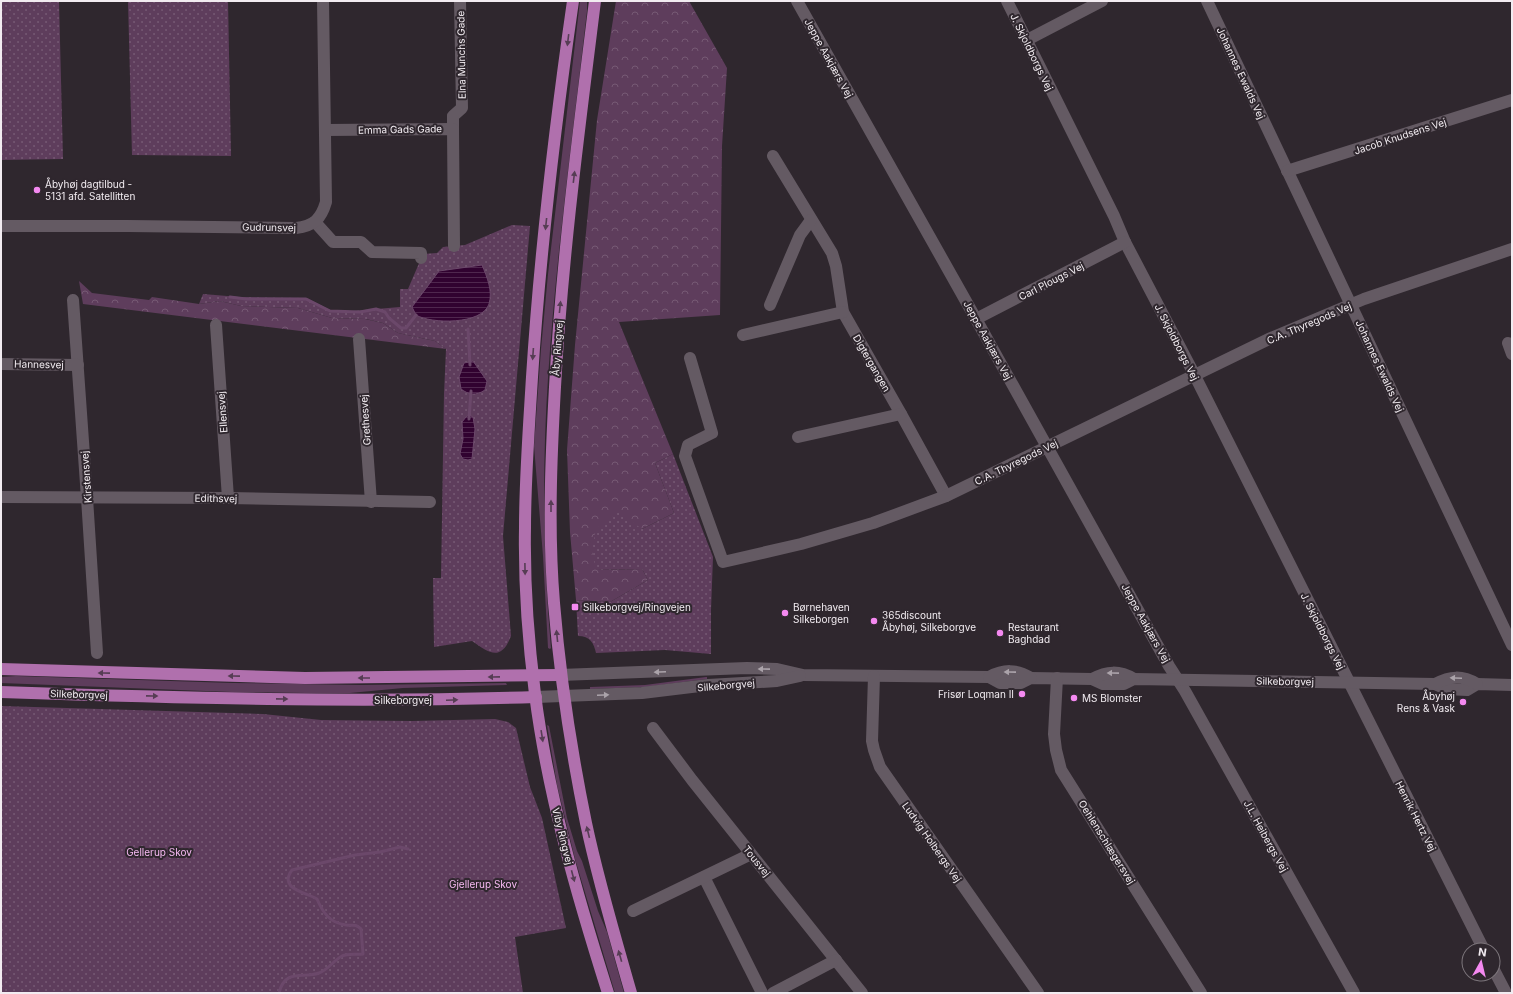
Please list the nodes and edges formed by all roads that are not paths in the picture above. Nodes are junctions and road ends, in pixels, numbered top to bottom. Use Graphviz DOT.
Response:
graph roads {
  1 [pos="323,1"];
  2 [pos="460,1"];
  3 [pos="573,1"];
  4 [pos="595,1"];
  5 [pos="797,1"];
  6 [pos="1007,1"];
  7 [pos="1102,1"];
  8 [pos="1206,1"];
  9 [pos="1027,40"];
  10 [pos="1512,100"];
  11 [pos="453,129"];
  12 [pos="326,130"];
  13 [pos="773,156"];
  14 [pos="1287,171"];
  15 [pos="811,220"];
  16 [pos="315,222"];
  17 [pos="1,228"];
  18 [pos="1125,242"];
  19 [pos="454,246"];
  20 [pos="1512,249"];
  21 [pos="421,258"];
  22 [pos="73,300"];
  23 [pos="1350,304"];
  24 [pos="770,305"];
  25 [pos="843,312"];
  26 [pos="976,319"];
  27 [pos="216,325"];
  28 [pos="743,335"];
  29 [pos="359,339"];
  30 [pos="690,358"];
  31 [pos="1,364"];
  32 [pos="78,365"];
  33 [pos="1194,375"];
  34 [pos="901,414"];
  35 [pos="798,437"];
  36 [pos="1047,447"];
  37 [pos="946,496"];
  38 [pos="1,497"];
  39 [pos="87,498"];
  40 [pos="228,498"];
  41 [pos="371,502"];
  42 [pos="430,502"];
  43 [pos="1512,644"];
  44 [pos="97,653"];
  45 [pos="1,669"];
  46 [pos="560,675"];
  47 [pos="803,675"];
  48 [pos="533,676"];
  49 [pos="874,676"];
  50 [pos="1057,678"];
  51 [pos="1178,680"];
  52 [pos="1348,682"];
  53 [pos="1512,685"];
  54 [pos="1,692"];
  55 [pos="564,697"];
  56 [pos="536,698"];
  57 [pos="653,728"];
  58 [pos="751,854"];
  59 [pos="704,876"];
  60 [pos="633,911"];
  61 [pos="1480,942"];
  62 [pos="836,960"];
  63 [pos="1500,982"];
  64 [pos="608,993"];
  65 [pos="631,993"];
  66 [pos="762,993"];
  67 [pos="773,993"];
  68 [pos="862,993"];
  69 [pos="1038,993"];
  70 [pos="1202,993"];
  71 [pos="1354,993"];
  72 [pos="1506,993"];
  1 -- 12 [label="street"];
  2 -- 11 [label="street, Elna Munchs Gade"];
  3 -- 48 [label="main road, one-way"];
  46 -- 4 [label="main road, Åby Ringvej, one-way"];
  5 -- 26 [label="street, Jeppe Aakjærs Vej"];
  6 -- 9 [label="street, J. Skjoldborgs Vej"];
  7 -- 9 [label="street"];
  8 -- 14 [label="street, Johannes Ewalds Vej"];
  9 -- 18 [label="street, J. Skjoldborgs Vej"];
  10 -- 14 [label="street, Jacob Knudsens Vej"];
  11 -- 12 [label="street, Emma Gads Gade"];
  11 -- 19 [label="street, Emma Gads Gade"];
  12 -- 16 [label="street"];
  13 -- 15 [label="street, Digtergangen"];
  14 -- 23 [label="street, Johannes Ewalds Vej"];
  15 -- 24 [label="street"];
  15 -- 25 [label="street, Digtergangen"];
  16 -- 17 [label="street, Gudrunsvej"];
  16 -- 21 [label="street"];
  18 -- 26 [label="street, Carl Plougs Vej"];
  18 -- 33 [label="street, J. Skjoldborgs Vej"];
  20 -- 23 [label="street, C.A. Thyregods Vej"];
  22 -- 32 [label="street, Kirstensvej"];
  23 -- 33 [label="street, C.A. Thyregods Vej"];
  23 -- 43 [label="street, Johannes Ewalds Vej"];
  25 -- 28 [label="street"];
  25 -- 34 [label="street, Digtergangen"];
  26 -- 36 [label="street, Jeppe Aakjærs Vej"];
  27 -- 40 [label="street, Ellensvej"];
  29 -- 41 [label="street, Grethesvej"];
  30 -- 37 [label="street, C.A. Thyregods Vej"];
  31 -- 32 [label="street, Hannesvej"];
  32 -- 39 [label="street, Kirstensvej"];
  33 -- 36 [label="street, C.A. Thyregods Vej"];
  33 -- 52 [label="street, J. Skjoldborgs Vej"];
  34 -- 35 [label="street"];
  34 -- 37 [label="street, Digtergangen"];
  36 -- 37 [label="street, C.A. Thyregods Vej"];
  36 -- 51 [label="street, Jeppe Aakjærs Vej"];
  38 -- 39 [label="street, Edithsvej"];
  39 -- 40 [label="street, Edithsvej"];
  39 -- 44 [label="street, Kirstensvej"];
  40 -- 41 [label="street, Edithsvej"];
  41 -- 42 [label="street, Edithsvej"];
  48 -- 45 [label="main road, Silkeborgvej, one-way"];
  47 -- 46 [label="street, Silkeborgvej, one-way"];
  46 -- 48 [label="main road, Silkeborgvej"];
  46 -- 55 [label="main road, Åby Ringvej"];
  47 -- 49 [label="street, Silkeborgvej"];
  55 -- 47 [label="street, Silkeborgvej, one-way"];
  48 -- 56 [label="main road, Viby Ringvej"];
  49 -- 50 [label="street, Silkeborgvej"];
  49 -- 69 [label="street, Ludvig Holbergs Vej"];
  50 -- 51 [label="street, Silkeborgvej"];
  50 -- 70 [label="street, Oehlenschlægersvej"];
  51 -- 52 [label="street, Silkeborgvej"];
  51 -- 71 [label="street, J.L. Heibergs Vej"];
  52 -- 53 [label="street, Silkeborgvej"];
  52 -- 61 [label="street, Henrik Hertz Vej"];
  54 -- 56 [label="main road, Silkeborgvej, one-way"];
  55 -- 56 [label="street, Silkeborgvej"];
  65 -- 55 [label="main road, one-way"];
  56 -- 64 [label="main road, Viby Ringvej, one-way"];
  57 -- 58 [label="street, Tousvej"];
  58 -- 59 [label="street"];
  58 -- 62 [label="street, Tousvej"];
  59 -- 60 [label="street"];
  59 -- 66 [label="street"];
  62 -- 67 [label="street"];
  62 -- 68 [label="street, Tousvej"];
  63 -- 72 [label="street"];
}
